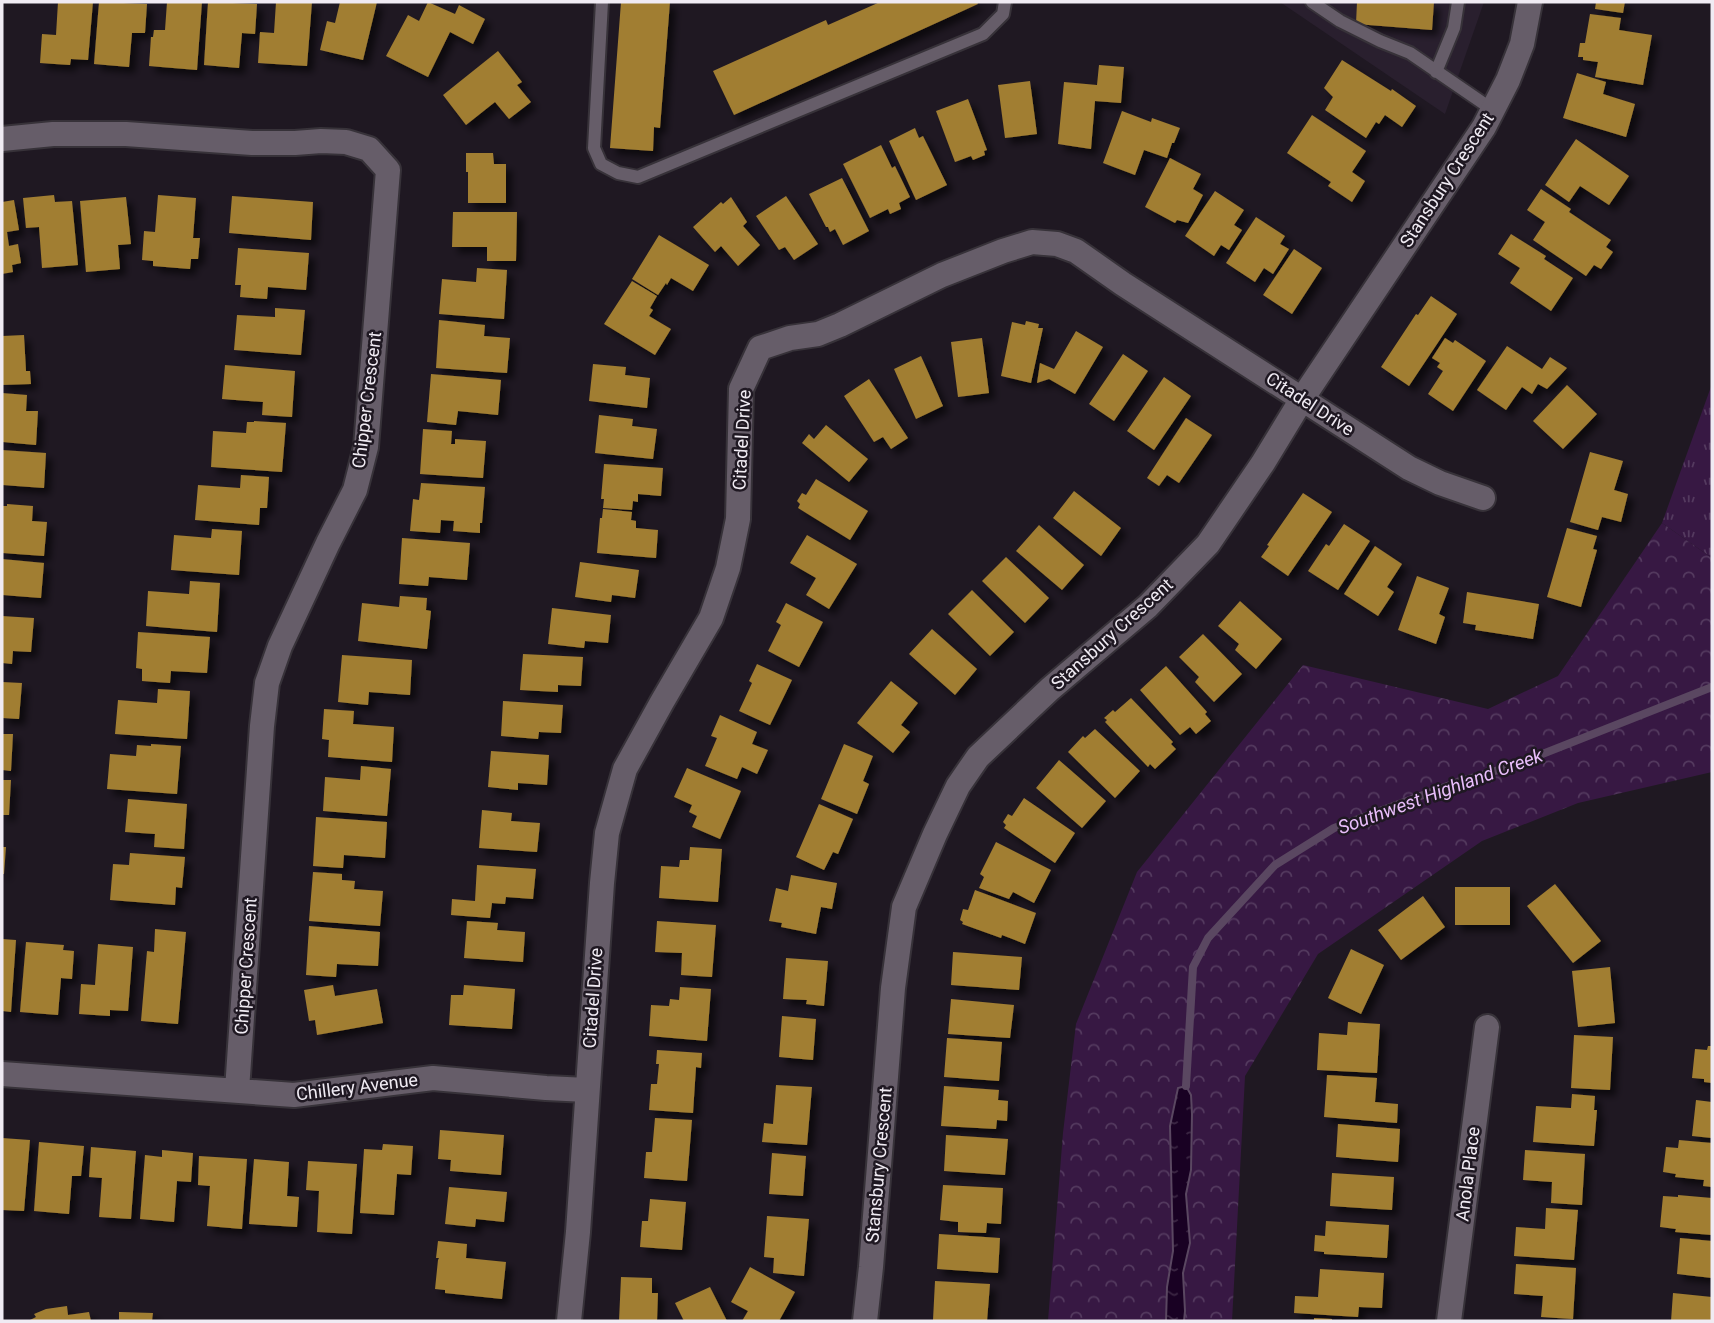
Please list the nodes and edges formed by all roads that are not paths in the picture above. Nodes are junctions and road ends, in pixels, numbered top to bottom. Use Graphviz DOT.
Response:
graph roads {
  1 [pos="602,2"];
  2 [pos="1005,2"];
  3 [pos="1311,2"];
  4 [pos="1458,2"];
  5 [pos="1530,2"];
  6 [pos="1436,72"];
  7 [pos="1493,110"];
  8 [pos="2,139"];
  9 [pos="1303,399"];
  10 [pos="1483,498"];
  11 [pos="1487,1027"];
  12 [pos="2,1074"];
  13 [pos="237,1090"];
  14 [pos="587,1090"];
  15 [pos="569,1321"];
  16 [pos="865,1321"];
  17 [pos="1449,1321"];
  1 -- 2 [label="lane"];
  3 -- 6 [label="lane"];
  4 -- 6 [label="lane"];
  5 -- 7 [label="street, Stansbury Crescent"];
  6 -- 7 [label="lane"];
  7 -- 9 [label="street, Stansbury Crescent"];
  8 -- 13 [label="street, Chipper Crescent"];
  9 -- 10 [label="street, Citadel Drive"];
  9 -- 14 [label="street, Citadel Drive"];
  9 -- 16 [label="street, Stansbury Crescent"];
  11 -- 17 [label="street, Anola Place"];
  12 -- 13 [label="street, Chillery Avenue"];
  13 -- 14 [label="street, Chillery Avenue"];
  14 -- 15 [label="street, Citadel Drive"];
}
